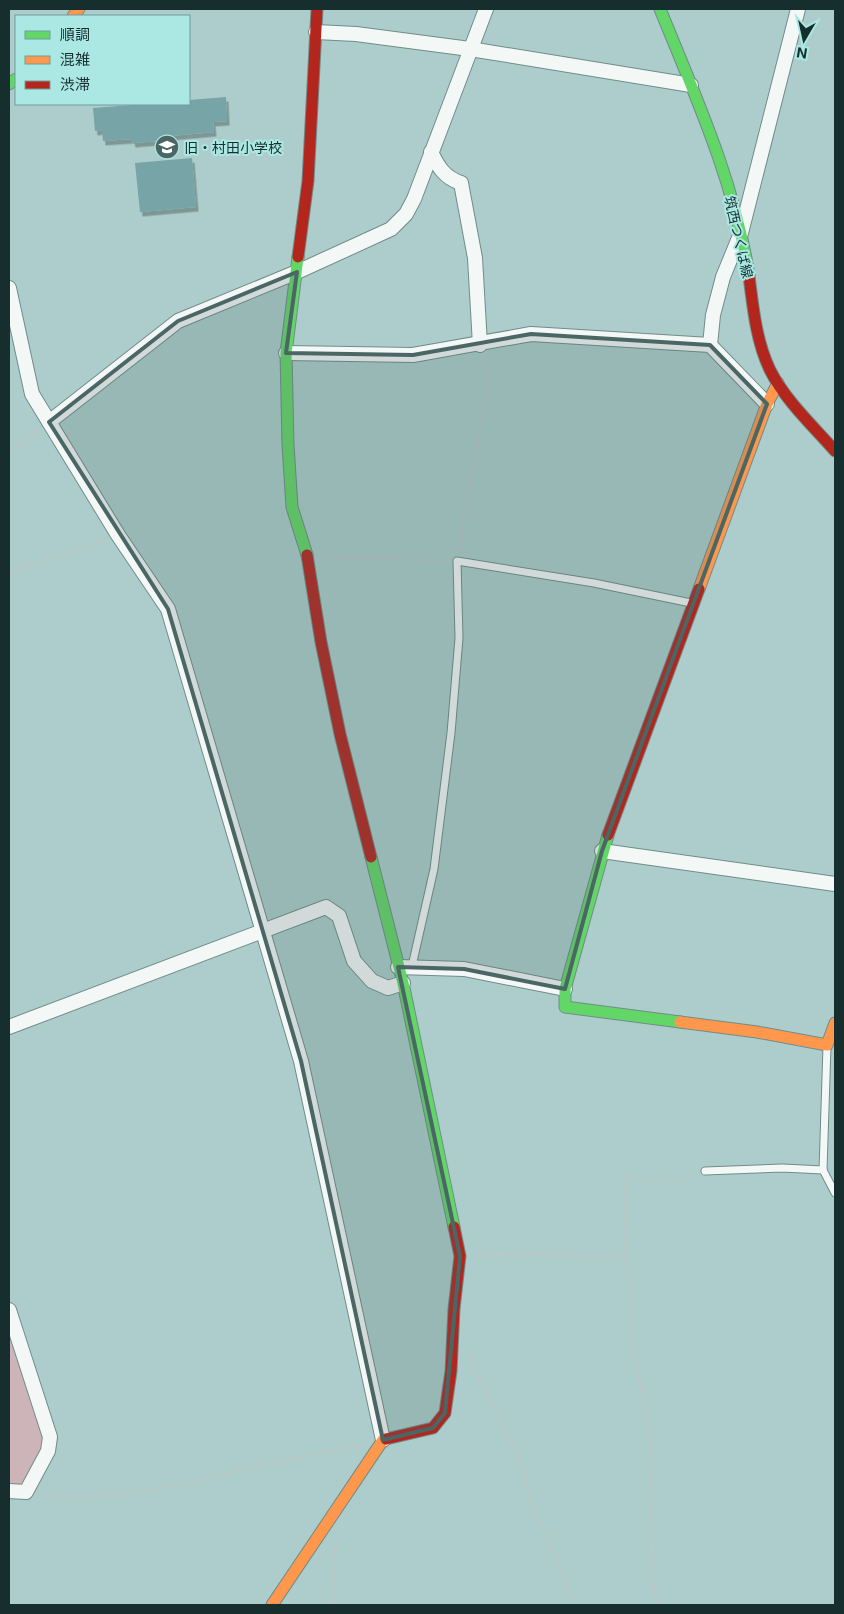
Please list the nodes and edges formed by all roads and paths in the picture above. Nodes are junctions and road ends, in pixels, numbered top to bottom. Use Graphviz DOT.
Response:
graph roads {
  1 [pos="317,9"];
  2 [pos="486,9"];
  3 [pos="660,9"];
  4 [pos="798,9"];
  5 [pos="316,32"];
  6 [pos="470,49"];
  7 [pos="691,85"];
  8 [pos="431,152"];
  9 [pos="741,233"];
  10 [pos="297,272"];
  11 [pos="9,288"];
  12 [pos="480,345"];
  13 [pos="710,345"];
  14 [pos="286,353"];
  15 [pos="778,383"];
  16 [pos="767,404"];
  17 [pos="49,422"];
  18 [pos="835,451"];
  19 [pos="9,452"];
  20 [pos="118,535"];
  21 [pos="308,557"];
  22 [pos="457,561"];
  23 [pos="9,572"];
  24 [pos="693,603"];
  25 [pos="602,851"];
  26 [pos="835,884"];
  27 [pos="263,930"];
  28 [pos="405,966"];
  29 [pos="403,983"];
  30 [pos="565,989"];
  31 [pos="835,1023"];
  32 [pos="9,1027"];
  33 [pos="827,1046"];
  34 [pos="824,1170"];
  35 [pos="705,1172"];
  36 [pos="835,1193"];
  37 [pos="460,1256"];
  38 [pos="626,1256"];
  39 [pos="9,1310"];
  40 [pos="466,1345"];
  41 [pos="383,1440"];
  42 [pos="9,1491"];
  43 [pos="26,1492"];
  44 [pos="336,1537"];
  45 [pos="272,1605"];
  46 [pos="332,1605"];
  47 [pos="576,1605"];
  48 [pos="657,1605"];
  1 -- 5 [label="street"];
  2 -- 6 [label="street"];
  3 -- 7 [label="street, 筑西つくば線"];
  4 -- 9 [label="street"];
  5 -- 6 [label="street"];
  5 -- 10 [label="street"];
  6 -- 7 [label="street"];
  6 -- 8 [label="street"];
  7 -- 9 [label="street, 筑西つくば線"];
  8 -- 10 [label="street"];
  8 -- 12 [label="street"];
  9 -- 13 [label="street"];
  9 -- 15 [label="street, 筑西つくば線"];
  10 -- 14 [label="street"];
  10 -- 17 [label="street"];
  11 -- 17 [label="street"];
  12 -- 13 [label="street"];
  12 -- 14 [label="street"];
  12 -- 22 [label="path"];
  13 -- 16 [label="street"];
  14 -- 21 [label="street"];
  15 -- 16 [label="street"];
  15 -- 18 [label="street, 筑西つくば線"];
  16 -- 24 [label="street"];
  17 -- 19 [label="path"];
  17 -- 20 [label="street"];
  20 -- 23 [label="path"];
  20 -- 27 [label="street"];
  21 -- 22 [label="path"];
  21 -- 28 [label="street"];
  22 -- 24 [label="lane"];
  22 -- 28 [label="lane"];
  24 -- 25 [label="street"];
  25 -- 26 [label="street"];
  25 -- 30 [label="street"];
  27 -- 29 [label="street"];
  27 -- 32 [label="street"];
  27 -- 41 [label="street"];
  28 -- 29 [label="street"];
  28 -- 30 [label="street"];
  29 -- 37 [label="street"];
  30 -- 33 [label="street"];
  31 -- 33 [label="street"];
  33 -- 34 [label="lane"];
  34 -- 35 [label="lane"];
  34 -- 36 [label="lane"];
  35 -- 38 [label="path"];
  37 -- 38 [label="path"];
  37 -- 41 [label="street"];
  38 -- 48 [label="path"];
  39 -- 43 [label="street"];
  40 -- 47 [label="path"];
  41 -- 43 [label="path"];
  41 -- 45 [label="street"];
  42 -- 43 [label="street"];
  44 -- 46 [label="path"];
}
